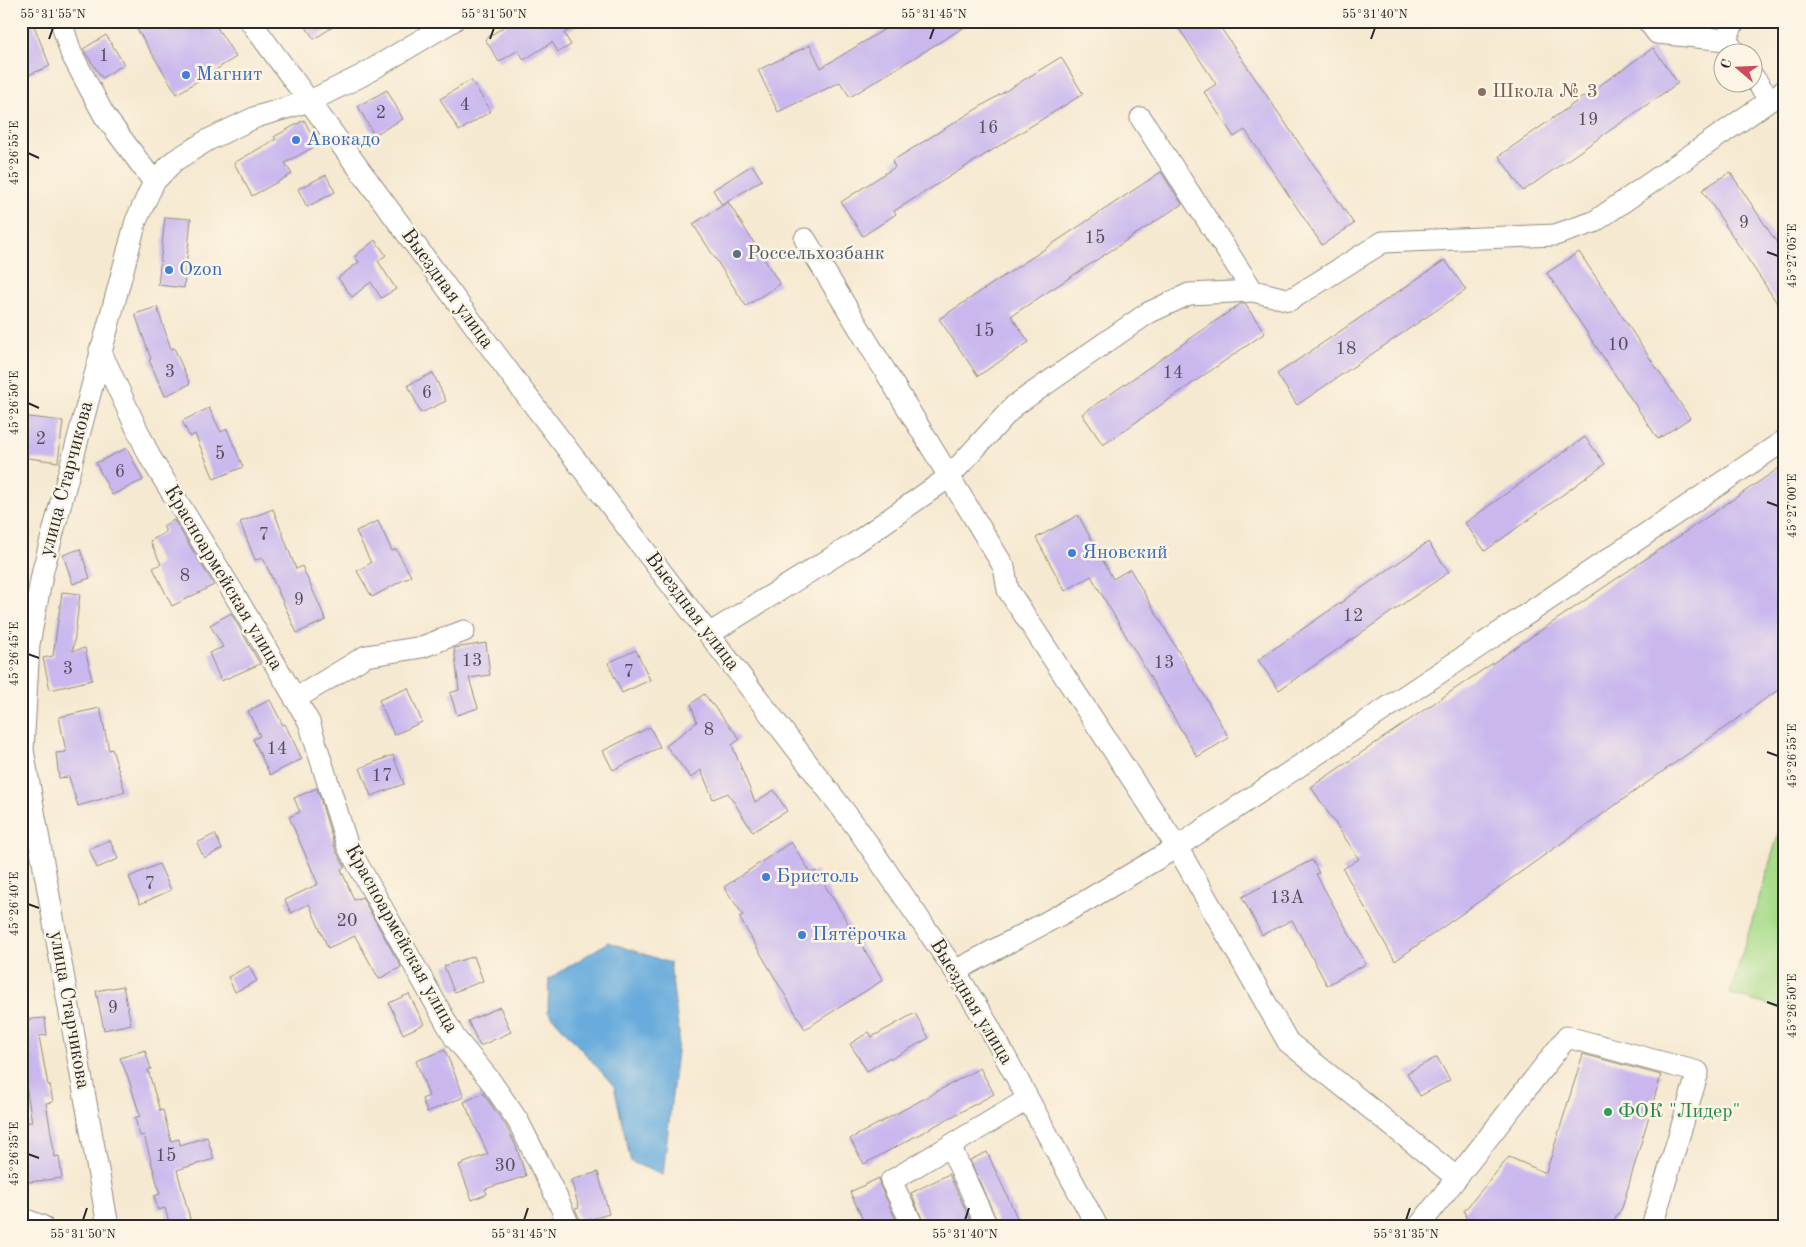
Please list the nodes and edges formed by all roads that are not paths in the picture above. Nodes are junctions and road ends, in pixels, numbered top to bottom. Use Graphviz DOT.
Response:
graph roads {
  1 [pos="61,21"];
  2 [pos="250,21"];
  3 [pos="453,21"];
  4 [pos="1648,21"];
  5 [pos="1732,38"];
  6 [pos="1764,85"];
  7 [pos="1777,95"];
  8 [pos="310,101"];
  9 [pos="1141,118"];
  10 [pos="154,182"];
  11 [pos="805,239"];
  12 [pos="1252,291"];
  13 [pos="100,350"];
  14 [pos="1785,440"];
  15 [pos="949,477"];
  16 [pos="464,631"];
  17 [pos="708,634"];
  18 [pos="295,698"];
  19 [pos="22,750"];
  20 [pos="1177,847"];
  21 [pos="955,972"];
  22 [pos="1028,1099"];
  23 [pos="950,1146"];
  24 [pos="1457,1178"];
  25 [pos="21,1218"];
  26 [pos="42,1226"];
  27 [pos="108,1226"];
  28 [pos="569,1226"];
  29 [pos="913,1226"];
  30 [pos="987,1226"];
  31 [pos="1097,1226"];
  32 [pos="1418,1226"];
  33 [pos="1652,1226"];
  1 -- 10 [label="street"];
  2 -- 8 [label="street, Выездная улица"];
  3 -- 8 [label="street, улица Старчикова"];
  4 -- 5 [label="street"];
  6 -- 7 [label="street"];
  7 -- 12 [label="street"];
  8 -- 10 [label="street, улица Старчикова"];
  8 -- 17 [label="street, Выездная улица"];
  9 -- 12 [label="street"];
  10 -- 13 [label="street, улица Старчикова"];
  11 -- 15 [label="street"];
  12 -- 15 [label="street"];
  13 -- 18 [label="street, Красноармейская улица"];
  13 -- 19 [label="street, улица Старчикова"];
  14 -- 20 [label="street"];
  15 -- 17 [label="street"];
  15 -- 20 [label="street"];
  16 -- 18 [label="street"];
  17 -- 21 [label="street, Выездная улица"];
  18 -- 28 [label="street, Красноармейская улица"];
  19 -- 27 [label="street, улица Старчикова"];
  20 -- 21 [label="street"];
  20 -- 24 [label="street"];
  21 -- 22 [label="street, Выездная улица"];
  22 -- 23 [label="street"];
  22 -- 31 [label="street, Выездная улица"];
  23 -- 29 [label="street"];
  23 -- 30 [label="street"];
  24 -- 32 [label="street"];
  24 -- 33 [label="street"];
  25 -- 26 [label="street"];
}
